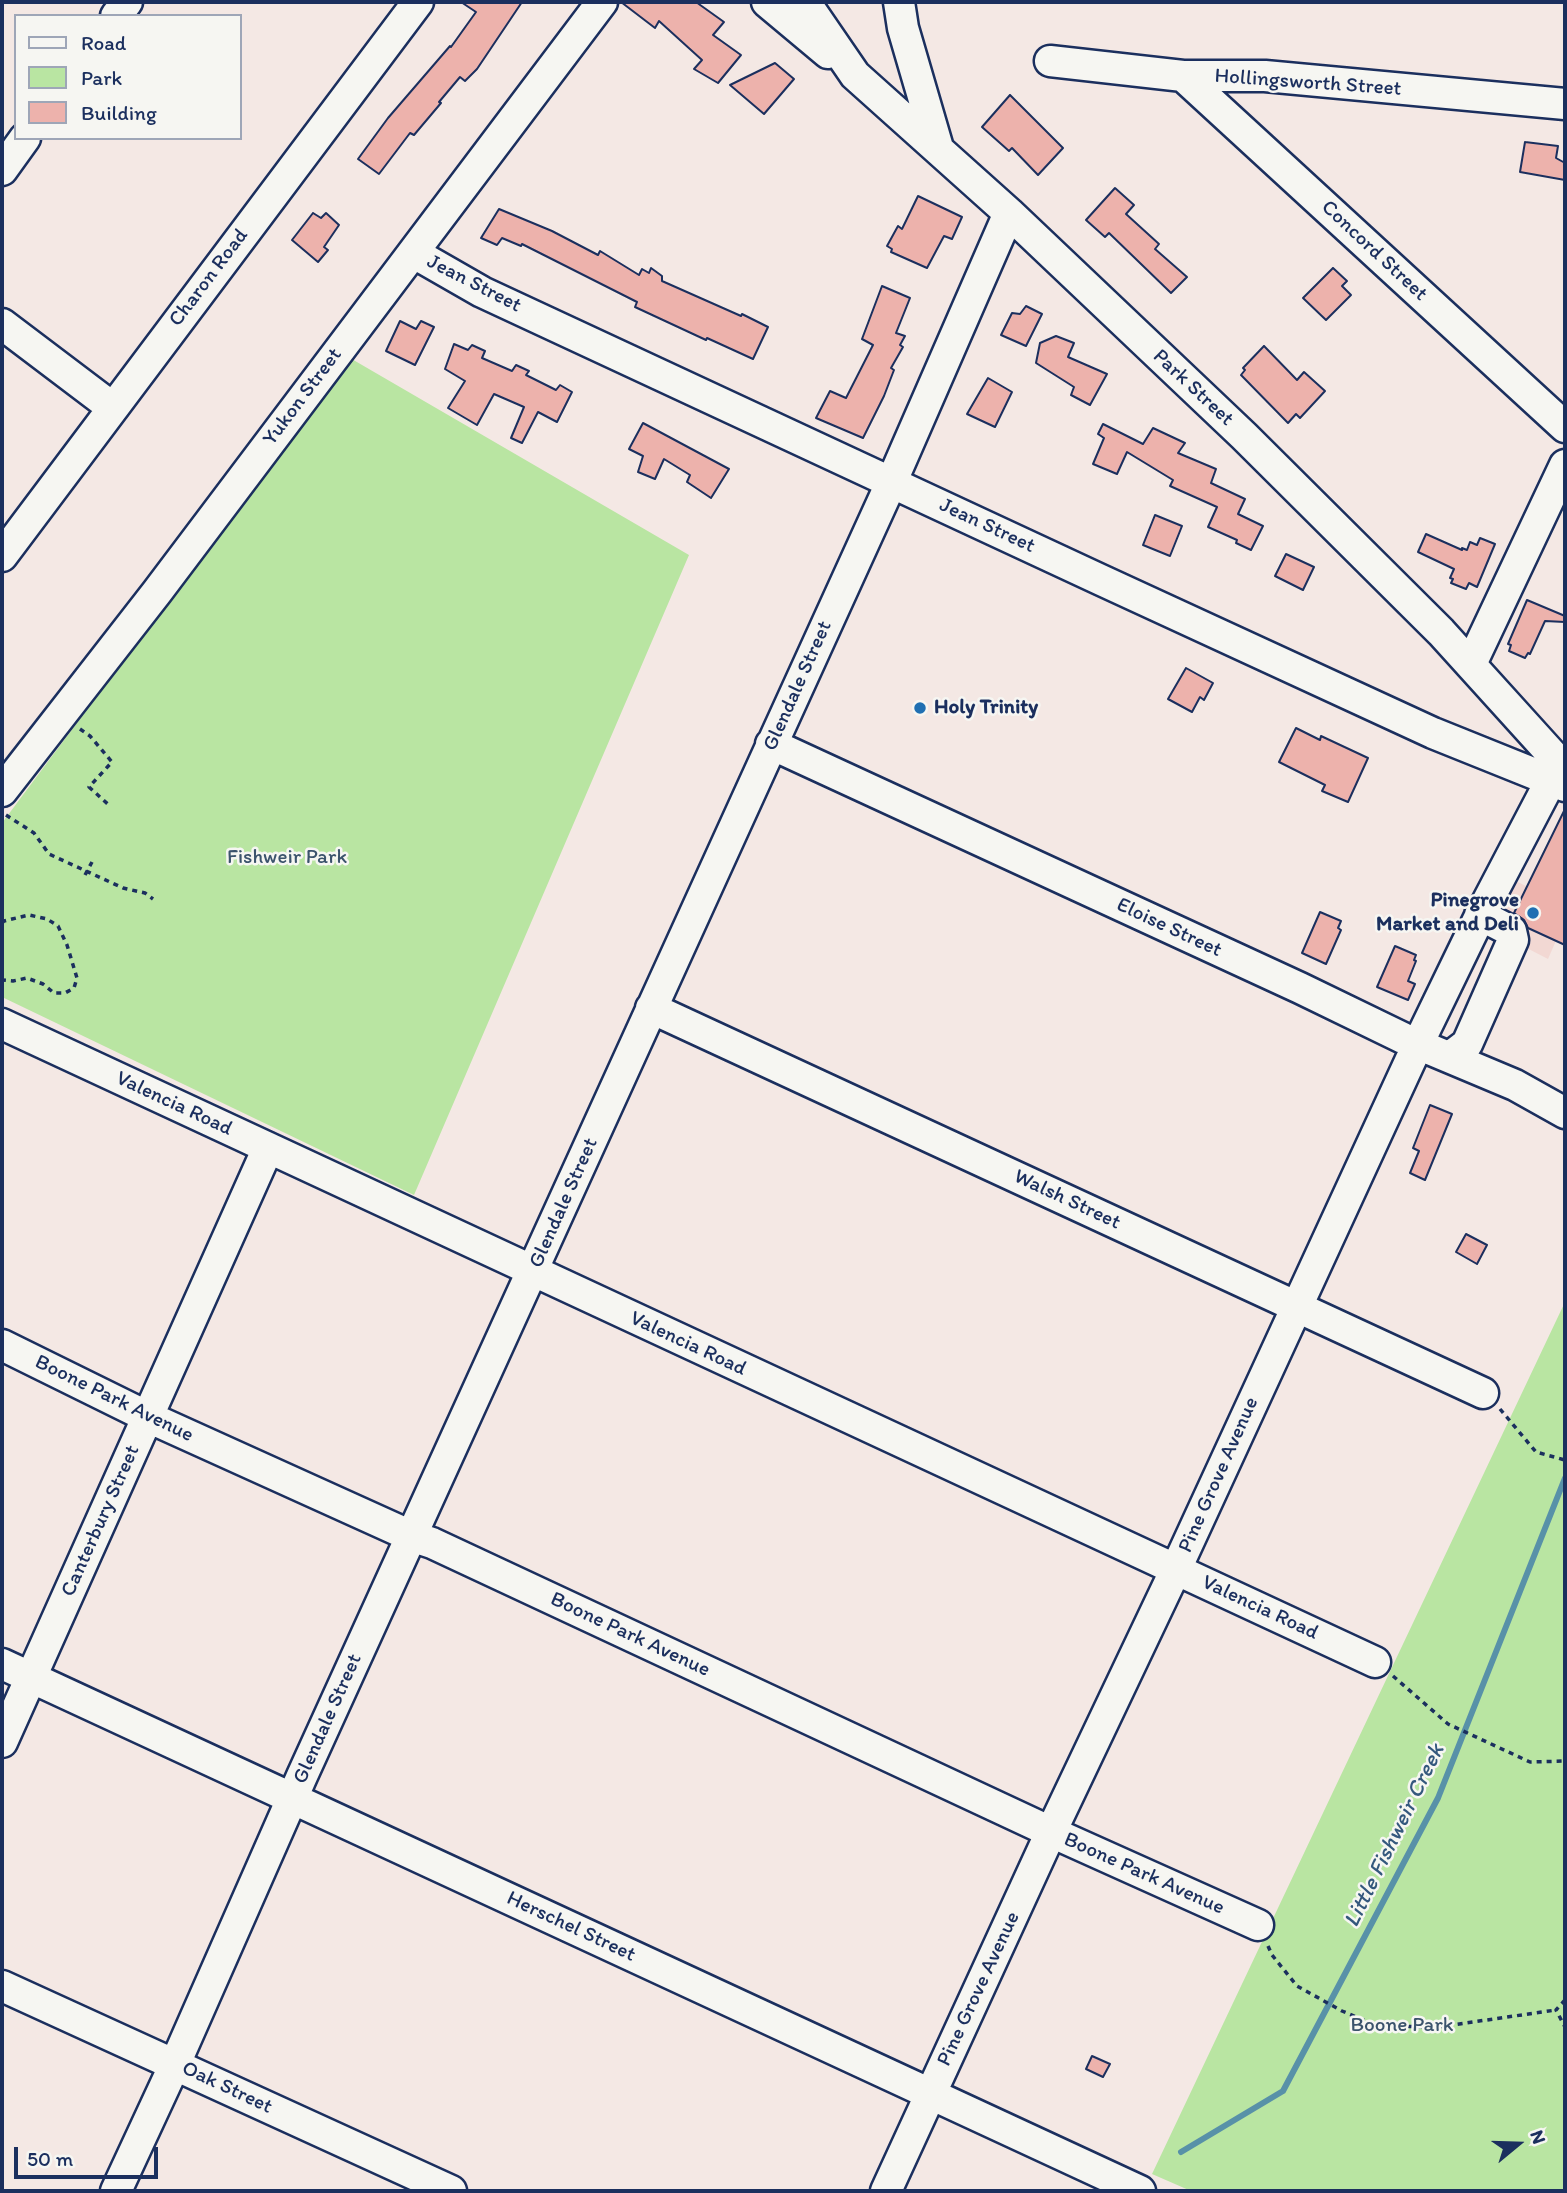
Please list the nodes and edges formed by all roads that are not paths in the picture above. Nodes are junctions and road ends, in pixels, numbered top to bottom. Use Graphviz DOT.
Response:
graph roads {
  1 [pos="418,2"];
  2 [pos="602,2"];
  3 [pos="767,2"];
  4 [pos="899,2"];
  5 [pos="809,6"];
  6 [pos="1050,61"];
  7 [pos="855,75"];
  8 [pos="1183,76"];
  9 [pos="1565,104"];
  10 [pos="24,140"];
  11 [pos="938,148"];
  12 [pos="2,170"];
  13 [pos="1009,213"];
  14 [pos="414,253"];
  15 [pos="2,324"];
  16 [pos="113,408"];
  17 [pos="1565,427"];
  18 [pos="1565,465"];
  19 [pos="892,481"];
  20 [pos="2,556"];
  21 [pos="1471,664"];
  22 [pos="771,744"];
  23 [pos="1560,775"];
  24 [pos="2,791"];
  25 [pos="1480,915"];
  26 [pos="652,1009"];
  27 [pos="4,1029"];
  28 [pos="1419,1044"];
  29 [pos="1450,1057"];
  30 [pos="1565,1113"];
  31 [pos="268,1148"];
  32 [pos="533,1272"];
  33 [pos="1297,1306"];
  34 [pos="2,1345"];
  35 [pos="1483,1393"];
  36 [pos="148,1417"];
  37 [pos="411,1536"];
  38 [pos="1176,1569"];
  39 [pos="1375,1662"];
  40 [pos="2,1664"];
  41 [pos="30,1677"];
  42 [pos="2,1742"];
  43 [pos="292,1799"];
  44 [pos="1051,1832"];
  45 [pos="1258,1925"];
  46 [pos="2,1986"];
  47 [pos="175,2064"];
  48 [pos="931,2094"];
  49 [pos="440,2189"];
  50 [pos="116,2191"];
  51 [pos="886,2191"];
  52 [pos="1140,2191"];
  1 -- 16 [label="street, Charon Road"];
  2 -- 14 [label="street, Yukon Street"];
  3 -- 7 [label="street"];
  4 -- 11 [label="street"];
  5 -- 7 [label="street, Park Street"];
  6 -- 8 [label="street, Hollingsworth Street"];
  7 -- 11 [label="street, Park Street"];
  8 -- 9 [label="street, Hollingsworth Street"];
  8 -- 17 [label="street, Concord Street"];
  10 -- 12 [label="street"];
  11 -- 13 [label="street, Park Street"];
  13 -- 19 [label="street, Glendale Street"];
  13 -- 21 [label="street, Park Street"];
  14 -- 19 [label="street, Jean Street"];
  14 -- 24 [label="street, Yukon Street"];
  15 -- 16 [label="street"];
  16 -- 20 [label="street, Charon Road"];
  18 -- 21 [label="street"];
  19 -- 22 [label="street, Glendale Street"];
  19 -- 23 [label="street, Jean Street"];
  21 -- 23 [label="street, Park Street"];
  22 -- 26 [label="street, Glendale Street"];
  22 -- 28 [label="street, Eloise Street"];
  23 -- 25 [label="street, Pine Grove Avenue"];
  25 -- 28 [label="street, Pine Grove Avenue"];
  25 -- 29 [label="street"];
  26 -- 32 [label="street, Glendale Street"];
  26 -- 33 [label="street, Walsh Street"];
  27 -- 31 [label="street, Valencia Road"];
  28 -- 29 [label="street, Eloise Street"];
  28 -- 33 [label="street, Pine Grove Avenue"];
  29 -- 30 [label="street, Eloise Street"];
  31 -- 32 [label="street, Valencia Road"];
  31 -- 36 [label="street, Canterbury Street"];
  32 -- 37 [label="street, Glendale Street"];
  32 -- 38 [label="street, Valencia Road"];
  33 -- 35 [label="street, Walsh Street"];
  33 -- 38 [label="street, Pine Grove Avenue"];
  34 -- 36 [label="street, Boone Park Avenue"];
  36 -- 37 [label="street, Boone Park Avenue"];
  36 -- 41 [label="street, Canterbury Street"];
  37 -- 43 [label="street, Glendale Street"];
  37 -- 44 [label="street, Boone Park Avenue"];
  38 -- 39 [label="street, Valencia Road"];
  38 -- 44 [label="street, Pine Grove Avenue"];
  40 -- 41 [label="street, Herschel Street"];
  41 -- 42 [label="street, Canterbury Street"];
  41 -- 43 [label="street, Herschel Street"];
  43 -- 47 [label="street, Glendale Street"];
  43 -- 48 [label="street, Herschel Street"];
  44 -- 45 [label="street, Boone Park Avenue"];
  44 -- 48 [label="street, Pine Grove Avenue"];
  46 -- 47 [label="street, Oak Street"];
  47 -- 49 [label="street, Oak Street"];
  47 -- 50 [label="street, Glendale Street"];
  48 -- 51 [label="street, Pine Grove Avenue"];
  48 -- 52 [label="street, Herschel Street"];
}
